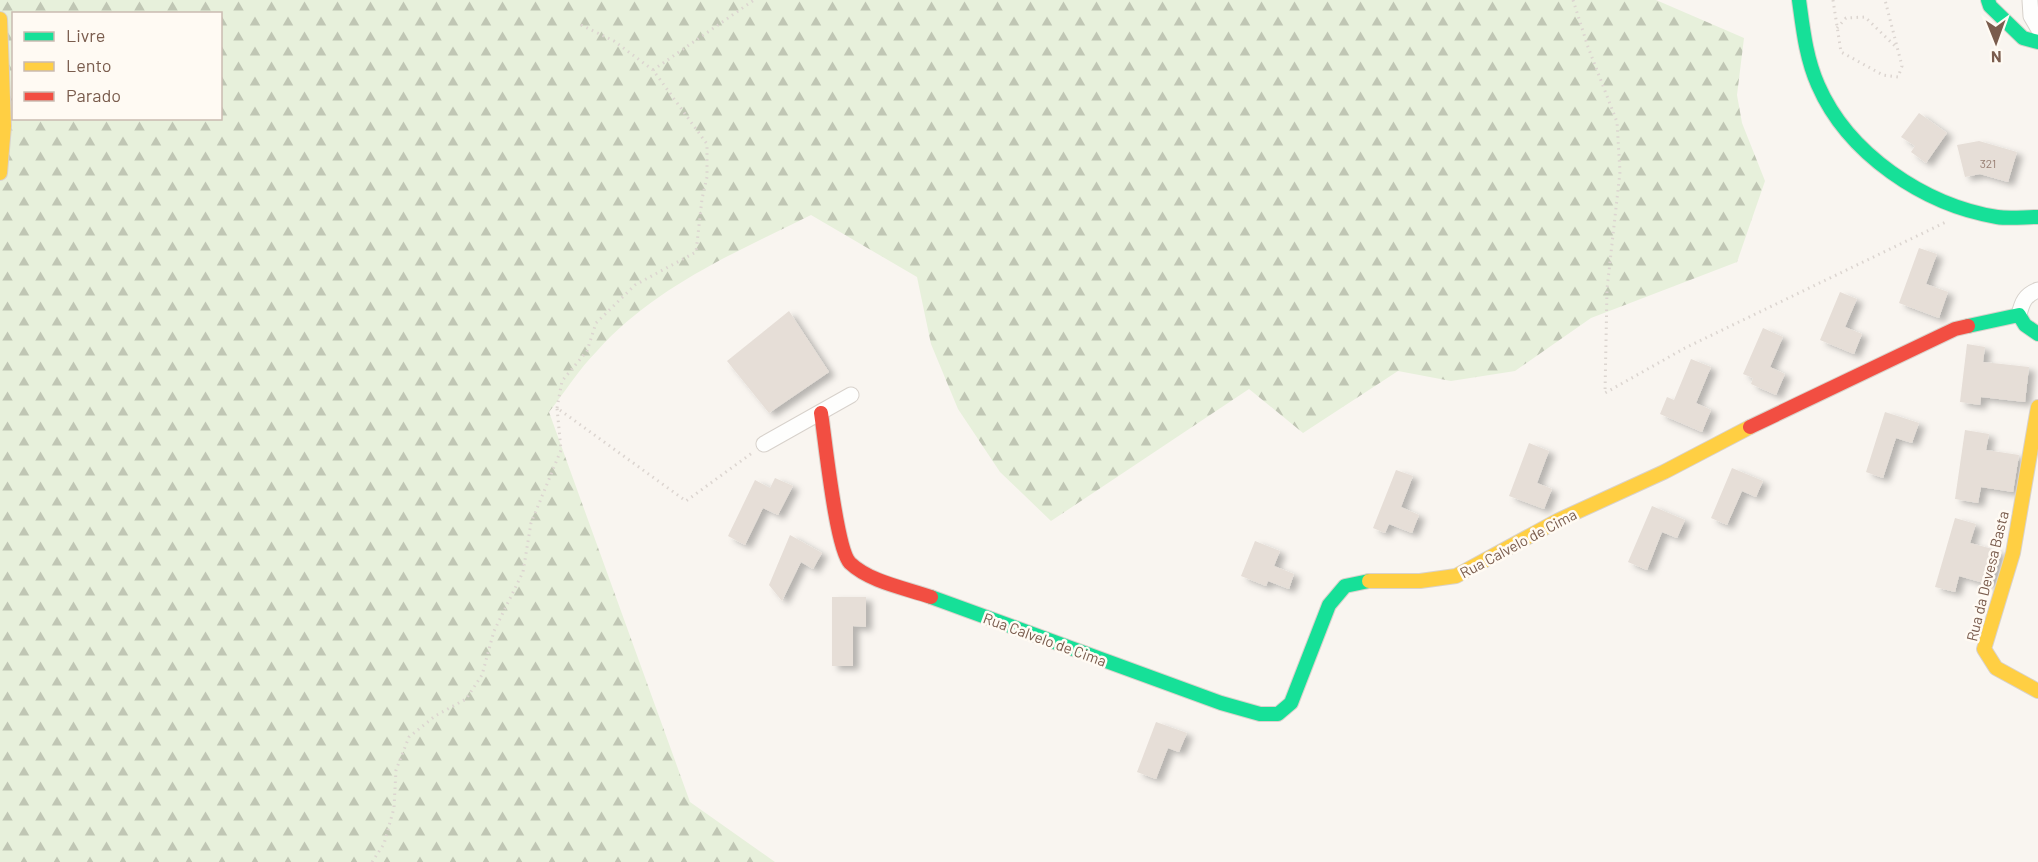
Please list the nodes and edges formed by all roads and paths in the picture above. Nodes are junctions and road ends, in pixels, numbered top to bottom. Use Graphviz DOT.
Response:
graph roads {
  1 [pos="754,0"];
  2 [pos="1574,0"];
  3 [pos="1799,0"];
  4 [pos="1833,0"];
  5 [pos="1885,0"];
  6 [pos="1988,0"];
  7 [pos="2030,0"];
  8 [pos="0,19"];
  9 [pos="579,24"];
  10 [pos="1837,28"];
  11 [pos="2038,28"];
  12 [pos="2038,42"];
  13 [pos="1898,49"];
  14 [pos="653,70"];
  15 [pos="0,173"];
  16 [pos="1968,212"];
  17 [pos="2038,217"];
  18 [pos="2038,290"];
  19 [pos="2019,315"];
  20 [pos="2038,334"];
  21 [pos="851,394"];
  22 [pos="2038,407"];
  23 [pos="557,408"];
  24 [pos="821,413"];
  25 [pos="764,444"];
  26 [pos="2038,691"];
  27 [pos="372,862"];
  1 -- 14 [label="path"];
  2 -- 16 [label="path"];
  3 -- 16 [label="street"];
  4 -- 10 [label="path"];
  5 -- 13 [label="path"];
  6 -- 12 [label="street"];
  7 -- 11 [label="street"];
  8 -- 15 [label="street"];
  9 -- 14 [label="path"];
  10 -- 13 [label="path"];
  10 -- 13 [label="path"];
  14 -- 23 [label="path"];
  16 -- 17 [label="street"];
  18 -- 19 [label="street"];
  19 -- 20 [label="street"];
  19 -- 24 [label="street, Rua Calvelo de Cima"];
  21 -- 24 [label="street"];
  22 -- 26 [label="street, Rua da Devesa Basta"];
  23 -- 25 [label="path"];
  23 -- 27 [label="path"];
  24 -- 25 [label="street"];
}
